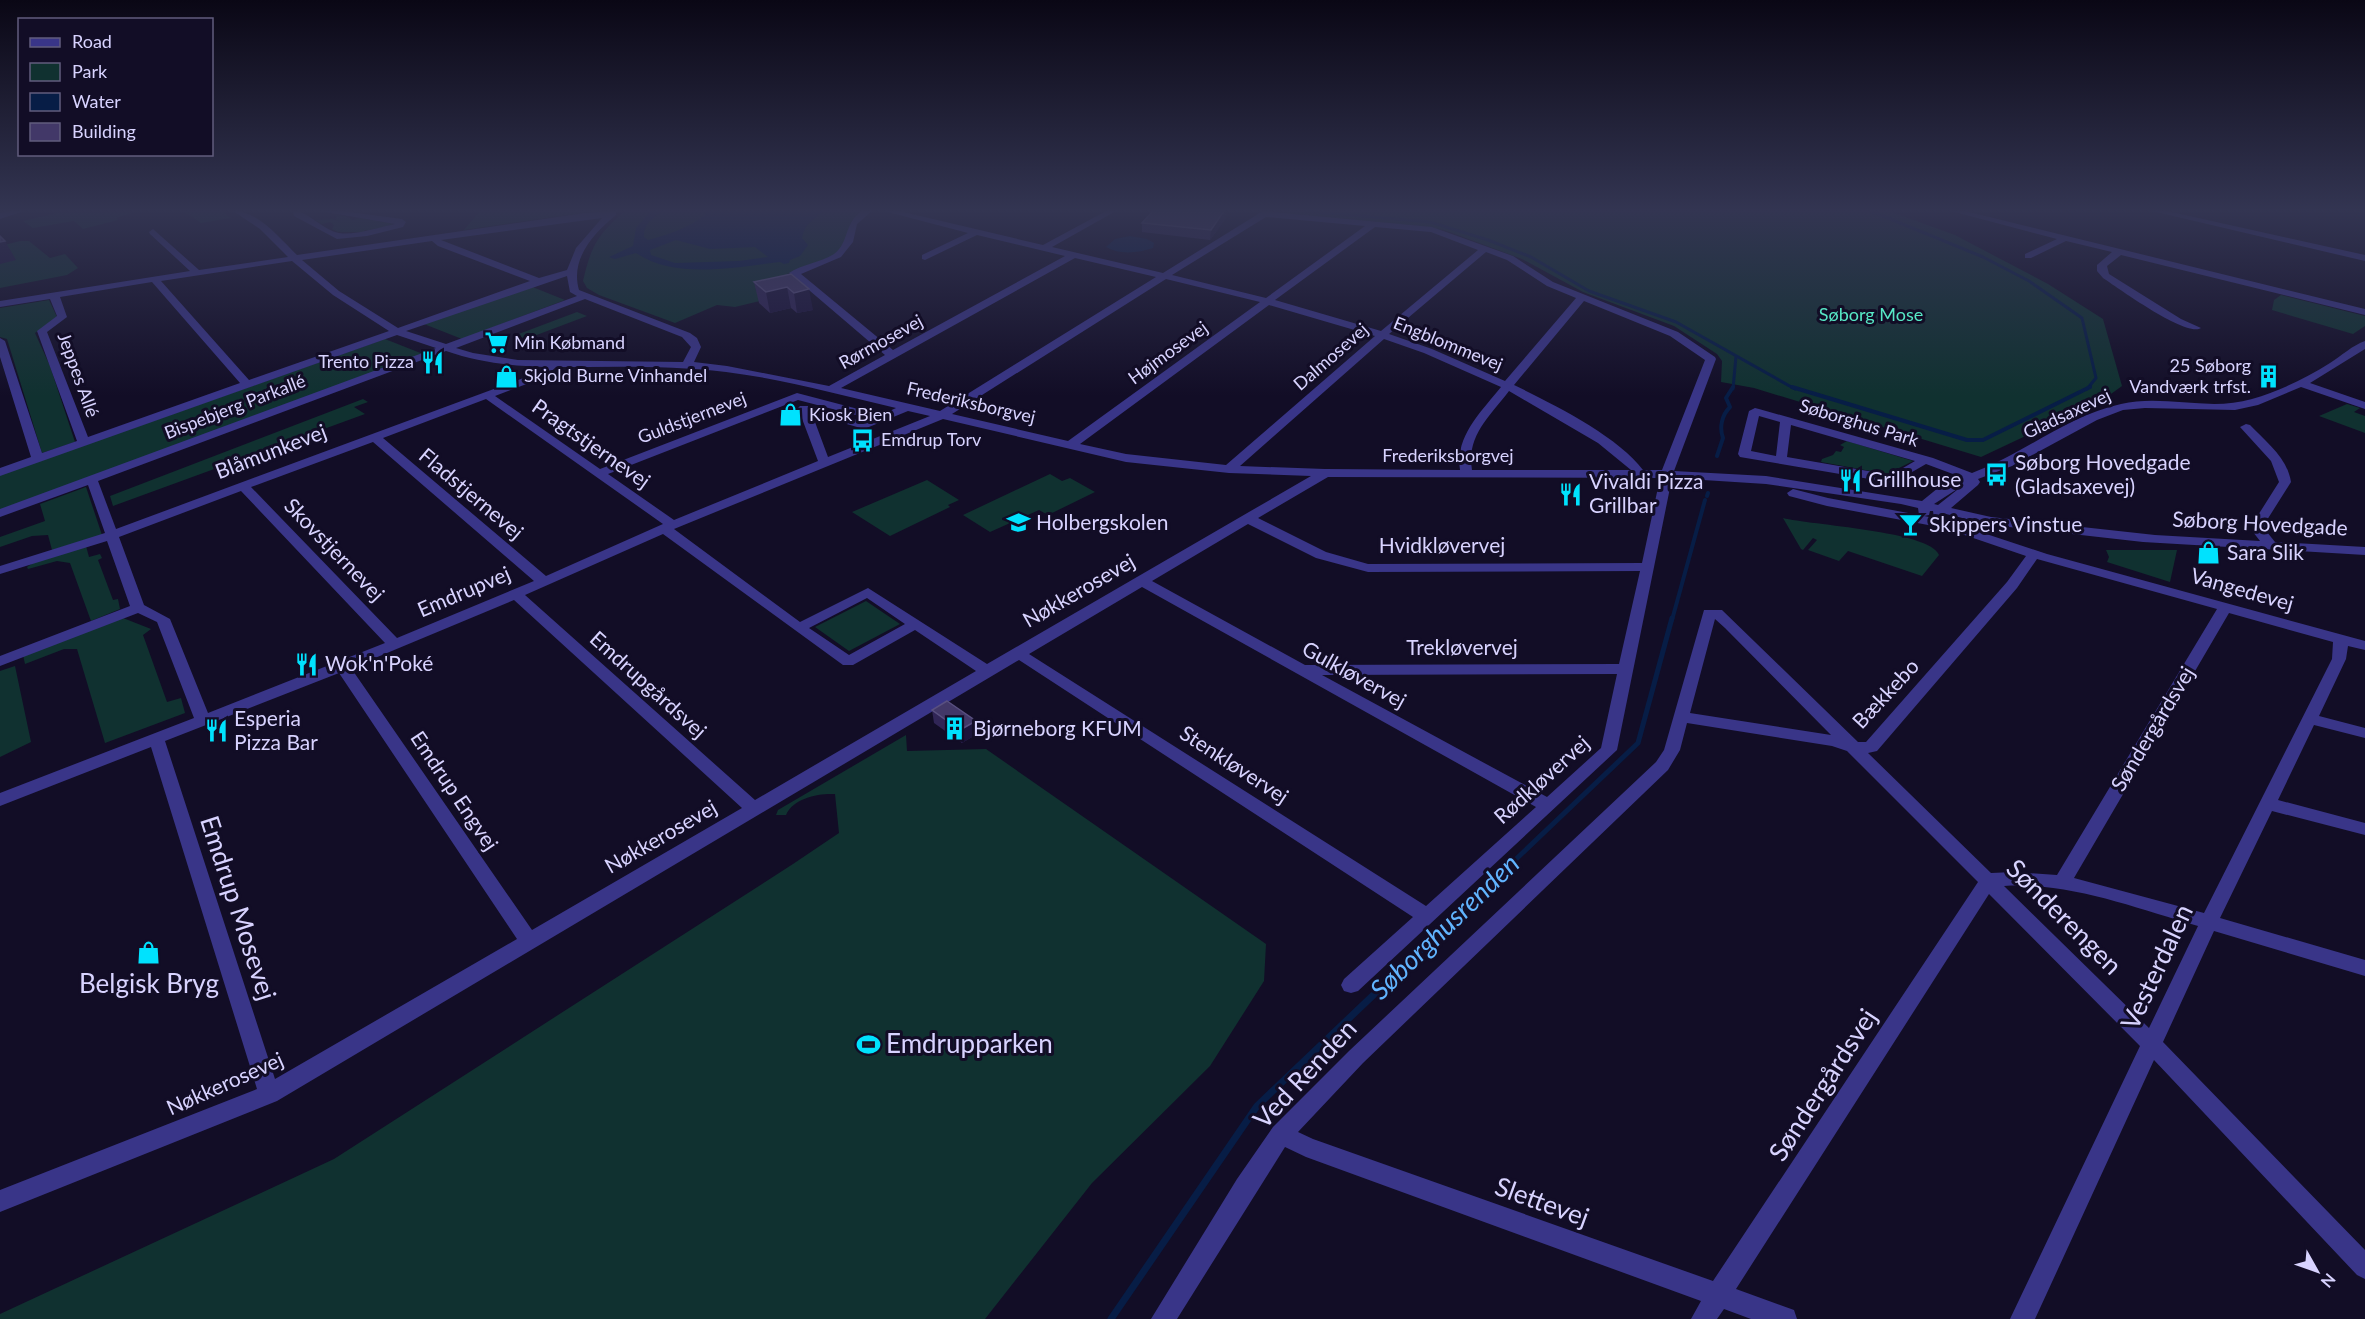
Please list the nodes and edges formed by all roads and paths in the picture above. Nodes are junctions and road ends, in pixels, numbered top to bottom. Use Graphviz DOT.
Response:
graph roads {
  1 [pos="193,273"];
  2 [pos="311,273"];
  3 [pos="517,273"];
  4 [pos="568,273"];
  5 [pos="573,273"];
  6 [pos="795,273"];
  7 [pos="1041,273"];
  8 [pos="1149,273"];
  9 [pos="1170,273"];
  10 [pos="1307,273"];
  11 [pos="1456,273"];
  12 [pos="1534,273"];
  13 [pos="2103,273"];
  14 [pos="2207,273"];
  15 [pos="1164,276"];
  16 [pos="154,279"];
  17 [pos="539,281"];
  18 [pos="6,288"];
  19 [pos="54,295"];
  20 [pos="583,297"];
  21 [pos="1581,298"];
  22 [pos="1269,300"];
  23 [pos="5,303"];
  24 [pos="2365,312"];
  25 [pos="2196,328"];
  26 [pos="398,332"];
  27 [pos="1382,335"];
  28 [pos="0,341"];
  29 [pos="2365,344"];
  30 [pos="446,348"];
  31 [pos="892,355"];
  32 [pos="553,364"];
  33 [pos="687,365"];
  34 [pos="800,382"];
  35 [pos="2299,383"];
  36 [pos="247,385"];
  37 [pos="1507,386"];
  38 [pos="831,389"];
  39 [pos="486,395"];
  40 [pos="797,396"];
  41 [pos="2365,406"];
  42 [pos="906,407"];
  43 [pos="804,408"];
  44 [pos="942,415"];
  45 [pos="882,419"];
  46 [pos="1786,420"];
  47 [pos="2246,427"];
  48 [pos="373,436"];
  49 [pos="84,443"];
  50 [pos="1070,445"];
  51 [pos="38,459"];
  52 [pos="1781,460"];
  53 [pos="1923,461"];
  54 [pos="824,462"];
  55 [pos="1229,470"];
  56 [pos="1988,471"];
  57 [pos="0,472"];
  58 [pos="600,473"];
  59 [pos="1325,473"];
  60 [pos="1467,474"];
  61 [pos="1640,474"];
  62 [pos="1667,474"];
  63 [pos="1970,476"];
  64 [pos="1714,478"];
  65 [pos="92,480"];
  66 [pos="242,485"];
  67 [pos="1793,493"];
  68 [pos="1924,509"];
  69 [pos="0,513"];
  70 [pos="1939,513"];
  71 [pos="1247,518"];
  72 [pos="1966,520"];
  73 [pos="1991,521"];
  74 [pos="669,527"];
  75 [pos="110,536"];
  76 [pos="1981,536"];
  77 [pos="2152,538"];
  78 [pos="2009,539"];
  79 [pos="2272,547"];
  80 [pos="2365,550"];
  81 [pos="2034,554"];
  82 [pos="2059,555"];
  83 [pos="1647,567"];
  84 [pos="0,570"];
  85 [pos="2107,573"];
  86 [pos="1141,581"];
  87 [pos="544,582"];
  88 [pos="514,593"];
  89 [pos="2225,607"];
  90 [pos="138,608"];
  91 [pos="1717,614"];
  92 [pos="916,624"];
  93 [pos="799,628"];
  94 [pos="2341,640"];
  95 [pos="395,644"];
  96 [pos="2365,646"];
  97 [pos="1018,653"];
  98 [pos="0,661"];
  99 [pos="342,666"];
  100 [pos="1299,669"];
  101 [pos="1624,669"];
  102 [pos="987,671"];
  103 [pos="1682,717"];
  104 [pos="2309,719"];
  105 [pos="203,720"];
  106 [pos="2365,733"];
  107 [pos="156,738"];
  108 [pos="1855,748"];
  109 [pos="0,800"];
  110 [pos="2268,804"];
  111 [pos="1547,805"];
  112 [pos="754,809"];
  113 [pos="2365,830"];
  114 [pos="1989,880"];
  115 [pos="2062,882"];
  116 [pos="1425,915"];
  117 [pos="2209,922"];
  118 [pos="529,941"];
  119 [pos="2365,968"];
  120 [pos="1351,985"];
  121 [pos="2153,1045"];
  122 [pos="269,1094"];
  123 [pos="1281,1134"];
  124 [pos="0,1201"];
  125 [pos="2365,1267"];
  126 [pos="1718,1296"];
  127 [pos="1163,1319"];
  128 [pos="1702,1319"];
  129 [pos="1785,1319"];
  130 [pos="2022,1319"];
  1 -- 16 [label="street"];
  2 -- 26 [label="street, Frederiksborgvej"];
  3 -- 17 [label="street"];
  4 -- 17 [label="street, Bispebjerg Parkallé"];
  5 -- 20 [label="street"];
  6 -- 31 [label="street"];
  7 -- 31 [label="street, Rørmosevej"];
  8 -- 15 [label="street, Engblommevej"];
  9 -- 15 [label="street, Emdrupvej"];
  10 -- 22 [label="street, Højmosevej"];
  11 -- 27 [label="street, Dalmosevej"];
  12 -- 21 [label="street"];
  13 -- 25 [label="street"];
  14 -- 24 [label="street"];
  15 -- 22 [label="street, Engblommevej"];
  15 -- 44 [label="street, Emdrupvej"];
  16 -- 19 [label="street"];
  16 -- 36 [label="street"];
  17 -- 26 [label="street, Bispebjerg Parkallé"];
  18 -- 23 [label="street"];
  19 -- 23 [label="street"];
  19 -- 49 [label="street, Jeppes Allé"];
  20 -- 30 [label="street, Bispebjerg Parkallé"];
  20 -- 33 [label="street"];
  21 -- 37 [label="street"];
  21 -- 62 [label="street, Rødkløvervej"];
  22 -- 27 [label="street, Engblommevej"];
  22 -- 50 [label="street, Højmosevej"];
  26 -- 30 [label="street, Frederiksborgvej"];
  26 -- 36 [label="street, Bispebjerg Parkallé"];
  27 -- 37 [label="street, Engblommevej"];
  27 -- 55 [label="street, Dalmosevej"];
  28 -- 51 [label="street"];
  29 -- 35 [label="street, Gladsaxevej"];
  30 -- 32 [label="street, Frederiksborgvej"];
  30 -- 65 [label="street, Bispebjerg Parkallé"];
  31 -- 38 [label="street, Rørmosevej"];
  32 -- 33 [label="street, Frederiksborgvej"];
  32 -- 39 [label="street, Blåmunkevej"];
  33 -- 34 [label="street, Frederiksborgvej"];
  34 -- 38 [label="street, Frederiksborgvej"];
  34 -- 40 [label="street"];
  35 -- 41 [label="street"];
  35 -- 56 [label="street, Gladsaxevej"];
  36 -- 49 [label="street, Bispebjerg Parkallé"];
  37 -- 60 [label="street"];
  37 -- 61 [label="street, Engblommevej"];
  38 -- 42 [label="street, Frederiksborgvej"];
  39 -- 48 [label="street, Blåmunkevej"];
  39 -- 58 [label="street, Pragtstjernevej"];
  40 -- 43 [label="street"];
  40 -- 45 [label="street"];
  40 -- 58 [label="street, Guldstjernevej"];
  42 -- 44 [label="street, Frederiksborgvej"];
  42 -- 45 [label="street"];
  43 -- 45 [label="street"];
  43 -- 54 [label="street"];
  44 -- 50 [label="street, Frederiksborgvej"];
  44 -- 54 [label="street, Emdrupvej"];
  46 -- 52 [label="street, Søborghus Park"];
  46 -- 52 [label="street, Søborghus Park"];
  46 -- 53 [label="street, Søborghus Park"];
  47 -- 79 [label="street"];
  48 -- 66 [label="street, Blåmunkevej"];
  48 -- 87 [label="street, Fladstjernevej"];
  49 -- 51 [label="street, Bispebjerg Parkallé"];
  50 -- 55 [label="street, Frederiksborgvej"];
  51 -- 57 [label="street, Bispebjerg Parkallé"];
  52 -- 53 [label="street, Søborghus Park"];
  53 -- 63 [label="street, Søborghus Park"];
  54 -- 74 [label="street, Emdrupvej"];
  55 -- 59 [label="street, Frederiksborgvej"];
  56 -- 63 [label="street, Gladsaxevej"];
  56 -- 70 [label="street, Gladsaxevej"];
  58 -- 74 [label="street, Pragtstjernevej"];
  59 -- 60 [label="street, Frederiksborgvej"];
  59 -- 71 [label="street, Nøkkerosevej"];
  60 -- 61 [label="street, Frederiksborgvej"];
  61 -- 62 [label="street, Frederiksborgvej"];
  62 -- 64 [label="street, Frederiksborgvej"];
  62 -- 83 [label="street, Rødkløvervej"];
  63 -- 68 [label="street, Gladsaxevej"];
  64 -- 67 [label="street, Frederiksborgvej"];
  64 -- 68 [label="street, Frederiksborgvej"];
  65 -- 69 [label="street, Bispebjerg Parkallé"];
  65 -- 75 [label="street"];
  66 -- 75 [label="street, Blåmunkevej"];
  66 -- 95 [label="street, Skovstjernevej"];
  67 -- 68 [label="street, Frederiksborgvej"];
  67 -- 76 [label="street, Frederiksborgvej"];
  68 -- 70 [label="street, Frederiksborgvej"];
  70 -- 72 [label="street, Frederiksborgvej"];
  71 -- 83 [label="street, Hvidkløvervej"];
  71 -- 86 [label="street, Nøkkerosevej"];
  72 -- 73 [label="street, Frederiksborgvej"];
  72 -- 78 [label="street"];
  73 -- 77 [label="street, Søborg Hovedgade"];
  74 -- 87 [label="street, Emdrupvej"];
  74 -- 93 [label="street, Pragtstjernevej"];
  75 -- 84 [label="street, Blåmunkevej"];
  75 -- 90 [label="street"];
  76 -- 78 [label="street, Vangedevej"];
  77 -- 78 [label="street, Søborg Hovedgade"];
  77 -- 79 [label="street, Søborg Hovedgade"];
  78 -- 81 [label="street, Vangedevej"];
  78 -- 82 [label="street, Vangedevej"];
  79 -- 80 [label="street, Søborg Hovedgade"];
  81 -- 82 [label="street"];
  81 -- 85 [label="street, Vangedevej"];
  81 -- 108 [label="street, Bækkebo"];
  82 -- 85 [label="street, Vangedevej"];
  83 -- 101 [label="street, Rødkløvervej"];
  85 -- 89 [label="street, Vangedevej"];
  86 -- 97 [label="street, Nøkkerosevej"];
  86 -- 100 [label="street, Gulkløvervej"];
  87 -- 88 [label="street, Emdrupvej"];
  88 -- 95 [label="street, Emdrupvej"];
  88 -- 112 [label="street, Emdrupgårdsvej"];
  89 -- 94 [label="street, Vangedevej"];
  89 -- 115 [label="street, Søndergårdsvej"];
  90 -- 98 [label="street"];
  90 -- 105 [label="street"];
  91 -- 103 [label="street, Ved Renden"];
  91 -- 108 [label="street, Sønderengen"];
  92 -- 93 [label="street"];
  92 -- 93 [label="street, Pragtstjernevej"];
  92 -- 102 [label="street"];
  94 -- 96 [label="street, Vangedevej"];
  94 -- 104 [label="street, Vesterdalen"];
  95 -- 99 [label="street, Emdrupvej"];
  97 -- 102 [label="street, Nøkkerosevej"];
  97 -- 116 [label="street, Stenkløvervej"];
  99 -- 105 [label="street, Emdrupvej"];
  99 -- 118 [label="street, Emdrup Engvej"];
  100 -- 101 [label="street, Trekløvervej"];
  100 -- 111 [label="street, Gulkløvervej"];
  101 -- 111 [label="street, Rødkløvervej"];
  102 -- 112 [label="street, Nøkkerosevej"];
  103 -- 108 [label="street, Bækkebo"];
  103 -- 123 [label="street, Ved Renden"];
  104 -- 106 [label="street"];
  104 -- 110 [label="street, Vesterdalen"];
  105 -- 107 [label="street, Emdrupvej"];
  107 -- 109 [label="street, Emdrupvej"];
  107 -- 122 [label="street, Emdrup Mosevej"];
  108 -- 114 [label="street, Sønderengen"];
  110 -- 113 [label="street"];
  110 -- 117 [label="street, Vesterdalen"];
  111 -- 116 [label="street, Rødkløvervej"];
  112 -- 118 [label="street, Nøkkerosevej"];
  114 -- 115 [label="street"];
  114 -- 121 [label="street, Sønderengen"];
  114 -- 126 [label="street, Søndergårdsvej"];
  115 -- 117 [label="street"];
  116 -- 120 [label="street, Rødkløvervej"];
  117 -- 119 [label="street"];
  117 -- 121 [label="street, Vesterdalen"];
  118 -- 122 [label="street, Nøkkerosevej"];
  121 -- 125 [label="street, Sønderengen"];
  121 -- 130 [label="street, Vesterdalen"];
  122 -- 124 [label="street, Nøkkerosevej"];
  123 -- 126 [label="street, Slettevej"];
  123 -- 127 [label="street, Ved Renden"];
  126 -- 128 [label="street, Søndergårdsvej"];
  126 -- 129 [label="street, Slettevej"];
}
